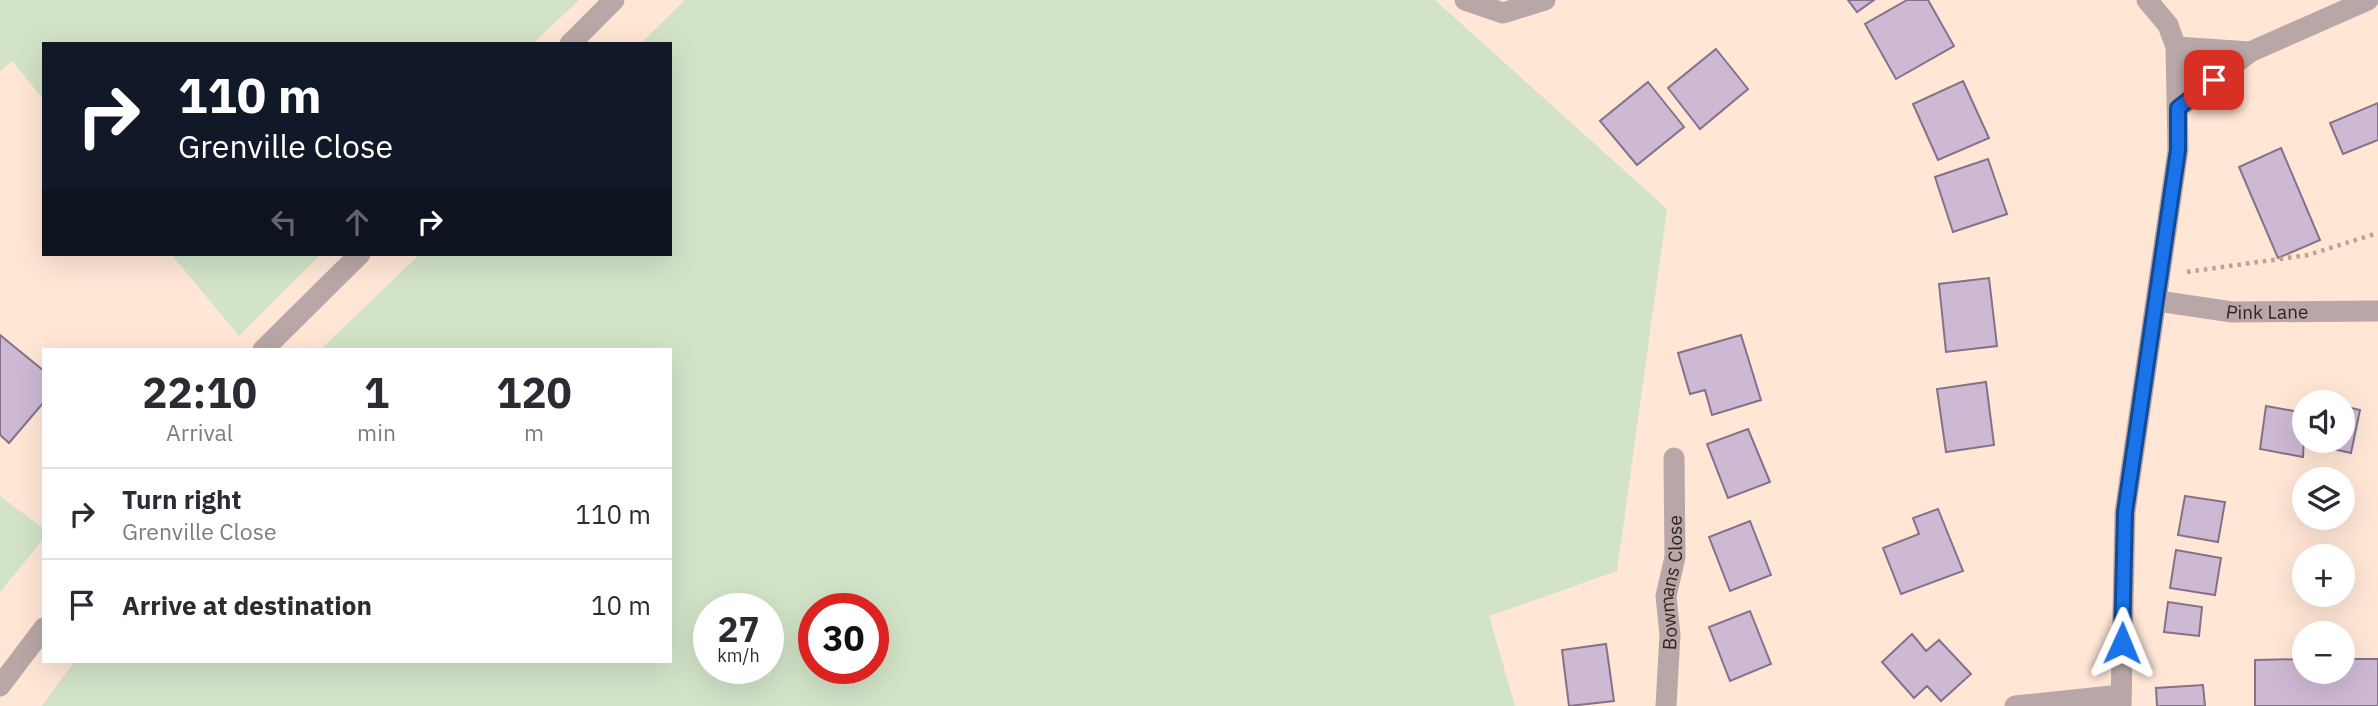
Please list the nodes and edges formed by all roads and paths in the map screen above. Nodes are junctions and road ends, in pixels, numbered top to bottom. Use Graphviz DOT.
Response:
graph roads {
  1 [pos="614,0"];
  2 [pos="1465,0"];
  3 [pos="1545,0"];
  4 [pos="2147,0"];
  5 [pos="2368,0"];
  6 [pos="572,42"];
  7 [pos="2176,47"];
  8 [pos="2250,52"];
  9 [pos="2178,108"];
  10 [pos="2378,233"];
  11 [pos="358,256"];
  12 [pos="2188,272"];
  13 [pos="2158,301"];
  14 [pos="2378,312"];
  15 [pos="265,348"];
  16 [pos="1674,458"];
  17 [pos="42,631"];
  18 [pos="0,686"];
  19 [pos="2121,700"];
  20 [pos="1666,706"];
  21 [pos="2015,706"];
  1 -- 6 [label="street"];
  2 -- 3 [label="street"];
  4 -- 7 [label="street"];
  5 -- 8 [label="street"];
  7 -- 8 [label="street"];
  7 -- 9 [label="street"];
  8 -- 9 [label="street"];
  9 -- 13 [label="street"];
  10 -- 12 [label="path"];
  11 -- 15 [label="street"];
  13 -- 14 [label="street, Pink Lane"];
  13 -- 19 [label="street"];
  16 -- 20 [label="street, Bowmans Close"];
  17 -- 18 [label="street"];
  19 -- 21 [label="street"];
}
